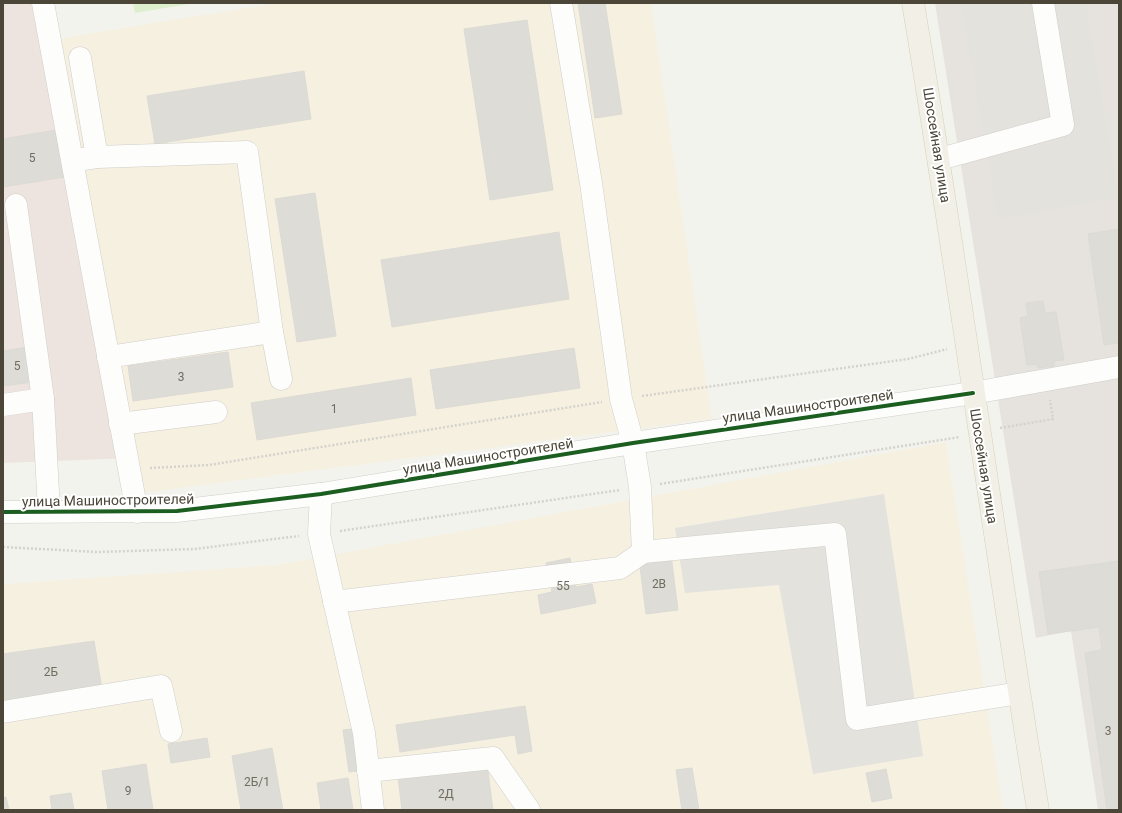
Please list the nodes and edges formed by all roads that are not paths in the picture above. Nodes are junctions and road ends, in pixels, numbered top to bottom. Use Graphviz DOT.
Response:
graph roads {
  1 [pos="43,3"];
  2 [pos="561,3"];
  3 [pos="913,3"];
  4 [pos="1043,3"];
  5 [pos="80,58"];
  6 [pos="97,157"];
  7 [pos="940,159"];
  8 [pos="72,161"];
  9 [pos="16,205"];
  10 [pos="272,332"];
  11 [pos="108,357"];
  12 [pos="1119,367"];
  13 [pos="280,379"];
  14 [pos="973,393"];
  15 [pos="43,400"];
  16 [pos="3,405"];
  17 [pos="216,412"];
  18 [pos="120,424"];
  19 [pos="633,443"];
  20 [pos="321,494"];
  21 [pos="49,511"];
  22 [pos="3,512"];
  23 [pos="137,512"];
  24 [pos="643,552"];
  25 [pos="334,602"];
  26 [pos="1019,693"];
  27 [pos="3,712"];
  28 [pos="172,731"];
  29 [pos="368,771"];
  30 [pos="373,810"];
  31 [pos="529,810"];
  32 [pos="1038,810"];
  1 -- 8 [label="street"];
  2 -- 19 [label="street"];
  3 -- 7 [label="main road, Шоссейная улица"];
  4 -- 7 [label="street"];
  5 -- 6 [label="street"];
  6 -- 8 [label="street"];
  6 -- 10 [label="street"];
  7 -- 14 [label="main road, Шоссейная улица"];
  8 -- 11 [label="street"];
  9 -- 15 [label="street"];
  10 -- 11 [label="street"];
  10 -- 13 [label="street"];
  11 -- 18 [label="street"];
  12 -- 14 [label="street, улица Машиностроителей"];
  14 -- 19 [label="street, улица Машиностроителей"];
  14 -- 26 [label="main road, Шоссейная улица"];
  15 -- 16 [label="street"];
  15 -- 21 [label="street"];
  17 -- 18 [label="street"];
  18 -- 23 [label="street"];
  19 -- 20 [label="street, улица Машиностроителей"];
  19 -- 24 [label="street"];
  20 -- 23 [label="street, улица Машиностроителей"];
  20 -- 25 [label="street"];
  21 -- 22 [label="street, улица Машиностроителей"];
  21 -- 23 [label="street, улица Машиностроителей"];
  24 -- 25 [label="street"];
  24 -- 26 [label="street"];
  25 -- 29 [label="street"];
  26 -- 32 [label="main road, Шоссейная улица"];
  27 -- 28 [label="street"];
  29 -- 30 [label="street"];
  29 -- 31 [label="street"];
}
